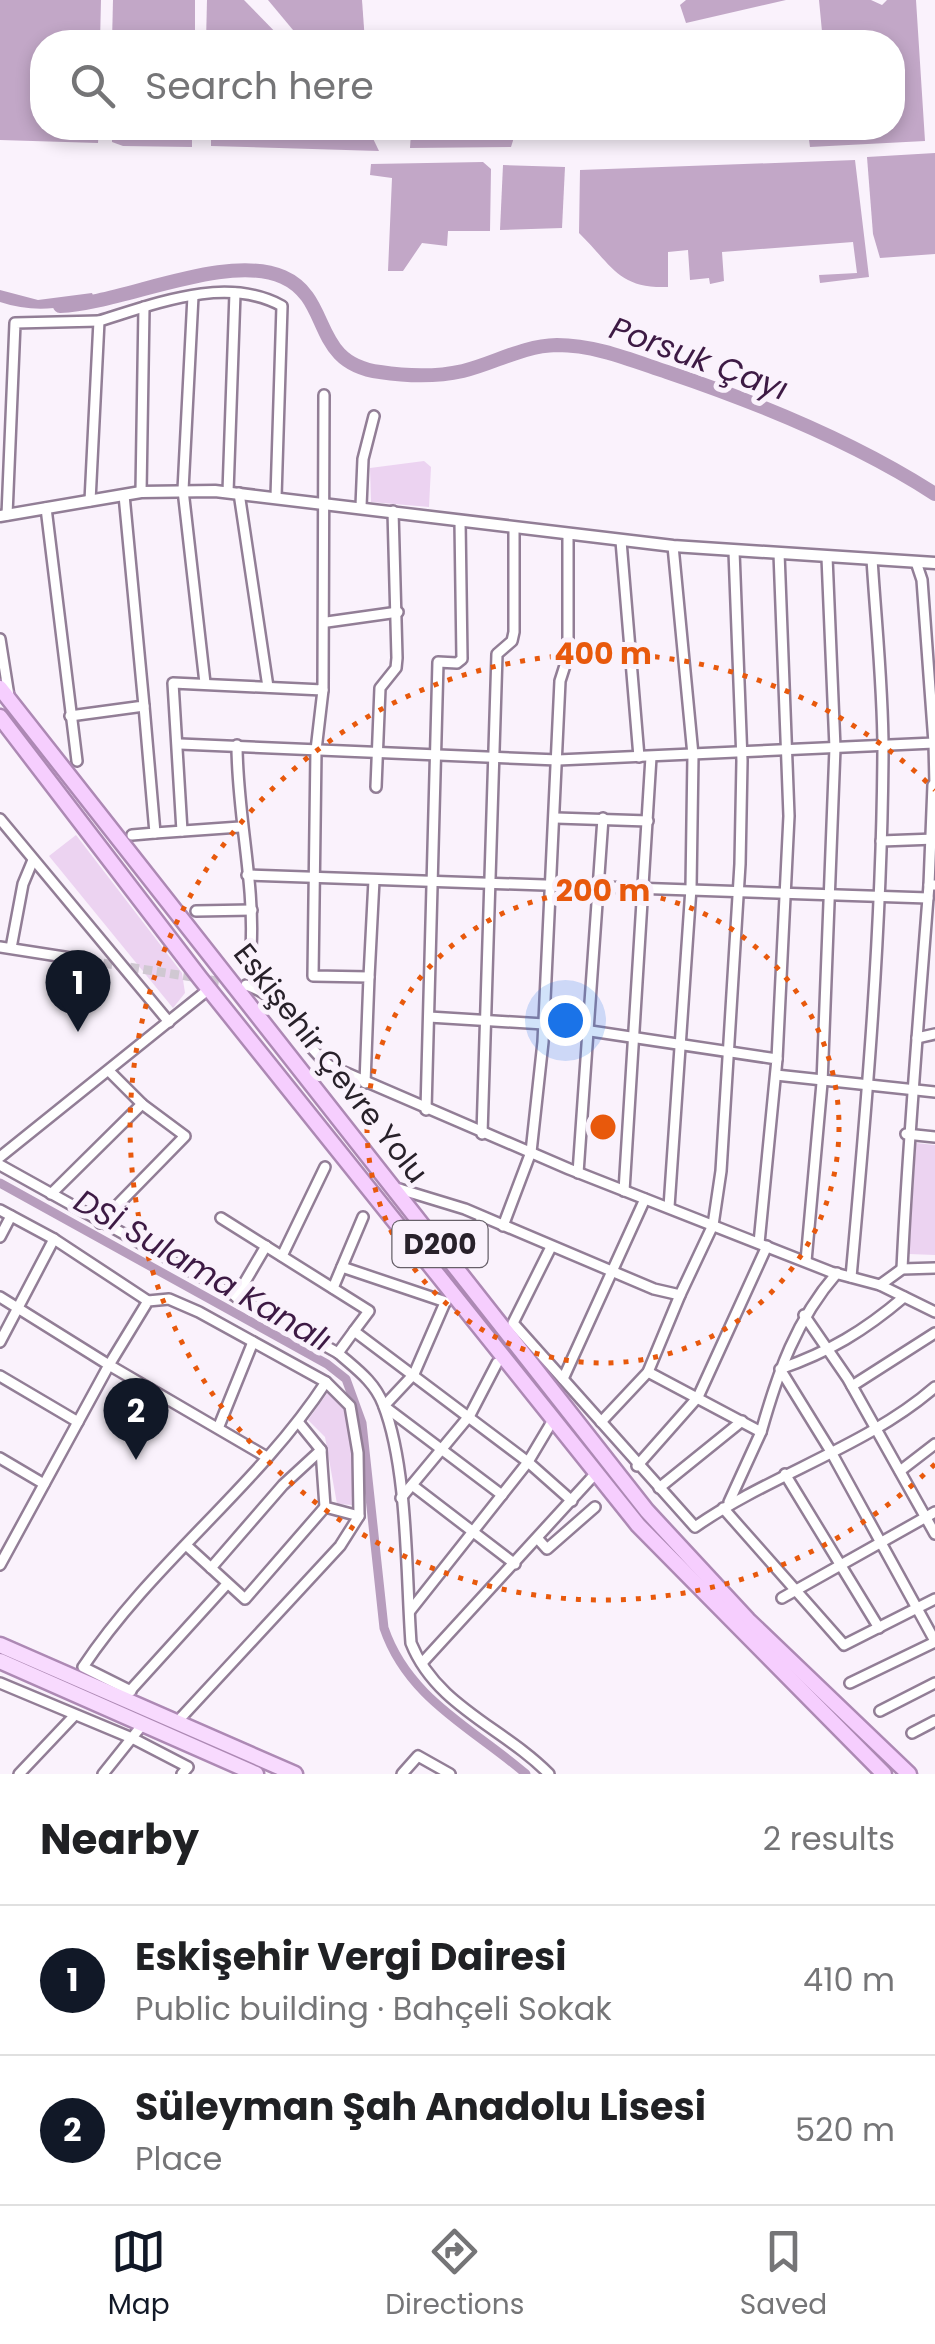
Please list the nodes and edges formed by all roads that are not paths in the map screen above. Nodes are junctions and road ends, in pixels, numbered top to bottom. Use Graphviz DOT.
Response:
graph roads {
  1 [pos="235,292"];
  2 [pos="193,296"];
  3 [pos="144,307"];
  4 [pos="98,321"];
  5 [pos="324,395"];
  6 [pos="374,416"];
  7 [pos="183,490"];
  8 [pos="141,492"];
  9 [pos="233,492"];
  10 [pos="124,495"];
  11 [pos="276,497"];
  12 [pos="90,500"];
  13 [pos="320,502"];
  14 [pos="361,506"];
  15 [pos="46,508"];
  16 [pos="393,510"];
  17 [pos="4,515"];
  18 [pos="460,521"];
  19 [pos="514,529"];
  20 [pos="568,535"];
  21 [pos="621,540"];
  22 [pos="673,546"];
  23 [pos="734,551"];
  24 [pos="779,553"];
  25 [pos="826,557"];
  26 [pos="872,560"];
  27 [pos="916,562"];
  28 [pos="935,563"];
  29 [pos="398,612"];
  30 [pos="327,622"];
  31 [pos="0,639"];
  32 [pos="932,673"];
  33 [pos="205,684"];
  34 [pos="268,687"];
  35 [pos="323,690"];
  36 [pos="4,694"];
  37 [pos="144,706"];
  38 [pos="70,716"];
  39 [pos="0,717"];
  40 [pos="934,743"];
  41 [pos="180,744"];
  42 [pos="238,744"];
  43 [pos="883,746"];
  44 [pos="835,748"];
  45 [pos="316,750"];
  46 [pos="787,750"];
  47 [pos="742,753"];
  48 [pos="377,754"];
  49 [pos="435,755"];
  50 [pos="496,756"];
  51 [pos="693,756"];
  52 [pos="645,757"];
  53 [pos="558,760"];
  54 [pos="77,761"];
  55 [pos="934,785"];
  56 [pos="376,787"];
  57 [pos="556,818"];
  58 [pos="603,818"];
  59 [pos="0,819"];
  60 [pos="648,821"];
  61 [pos="240,827"];
  62 [pos="182,832"];
  63 [pos="154,833"];
  64 [pos="132,835"];
  65 [pos="934,839"];
  66 [pos="881,841"];
  67 [pos="33,860"];
  68 [pos="247,876"];
  69 [pos="315,878"];
  70 [pos="374,880"];
  71 [pos="432,881"];
  72 [pos="491,882"];
  73 [pos="553,882"];
  74 [pos="598,884"];
  75 [pos="932,885"];
  76 [pos="645,886"];
  77 [pos="691,888"];
  78 [pos="738,890"];
  79 [pos="786,893"];
  80 [pos="830,896"];
  81 [pos="880,896"];
  82 [pos="928,898"];
  83 [pos="252,910"];
  84 [pos="196,911"];
  85 [pos="931,930"];
  86 [pos="6,948"];
  87 [pos="251,948"];
  88 [pos="90,961"];
  89 [pos="930,976"];
  90 [pos="369,977"];
  91 [pos="246,985"];
  92 [pos="210,989"];
  93 [pos="429,1018"];
  94 [pos="486,1020"];
  95 [pos="169,1022"];
  96 [pos="544,1024"];
  97 [pos="590,1031"];
  98 [pos="935,1034"];
  99 [pos="636,1038"];
  100 [pos="918,1038"];
  101 [pos="682,1046"];
  102 [pos="728,1053"];
  103 [pos="776,1059"];
  104 [pos="109,1071"];
  105 [pos="776,1075"];
  106 [pos="822,1082"];
  107 [pos="365,1083"];
  108 [pos="869,1086"];
  109 [pos="914,1091"];
  110 [pos="935,1092"];
  111 [pos="142,1104"];
  112 [pos="426,1110"];
  113 [pos="482,1134"];
  114 [pos="906,1134"];
  115 [pos="935,1136"];
  116 [pos="531,1152"];
  117 [pos="0,1157"];
  118 [pos="0,1166"];
  119 [pos="325,1167"];
  120 [pos="578,1173"];
  121 [pos="396,1188"];
  122 [pos="624,1191"];
  123 [pos="51,1194"];
  124 [pos="646,1199"];
  125 [pos="669,1207"];
  126 [pos="0,1210"];
  127 [pos="11,1216"];
  128 [pos="363,1217"];
  129 [pos="482,1217"];
  130 [pos="221,1218"];
  131 [pos="100,1223"];
  132 [pos="713,1225"];
  133 [pos="503,1226"];
  134 [pos="0,1237"];
  135 [pos="54,1238"];
  136 [pos="763,1244"];
  137 [pos="266,1246"];
  138 [pos="551,1247"];
  139 [pos="468,1254"];
  140 [pos="282,1256"];
  141 [pos="806,1262"];
  142 [pos="342,1267"];
  143 [pos="935,1268"];
  144 [pos="902,1269"];
  145 [pos="614,1272"];
  146 [pos="837,1273"];
  147 [pos="851,1277"];
  148 [pos="880,1285"];
  149 [pos="334,1288"];
  150 [pos="680,1296"];
  151 [pos="236,1297"];
  152 [pos="904,1297"];
  153 [pos="2,1298"];
  154 [pos="148,1301"];
  155 [pos="18,1309"];
  156 [pos="935,1312"];
  157 [pos="804,1315"];
  158 [pos="354,1331"];
  159 [pos="935,1332"];
  160 [pos="0,1342"];
  161 [pos="254,1342"];
  162 [pos="830,1351"];
  163 [pos="338,1353"];
  164 [pos="497,1362"];
  165 [pos="109,1365"];
  166 [pos="780,1369"];
  167 [pos="648,1372"];
  168 [pos="414,1374"];
  169 [pos="0,1376"];
  170 [pos="563,1379"];
  171 [pos="326,1382"];
  172 [pos="852,1386"];
  173 [pos="935,1387"];
  174 [pos="698,1397"];
  175 [pos="384,1406"];
  176 [pos="470,1415"];
  177 [pos="553,1420"];
  178 [pos="78,1422"];
  179 [pos="602,1422"];
  180 [pos="742,1422"];
  181 [pos="299,1423"];
  182 [pos="219,1426"];
  183 [pos="875,1427"];
  184 [pos="761,1432"];
  185 [pos="935,1444"];
  186 [pos="321,1450"];
  187 [pos="442,1450"];
  188 [pos="830,1450"];
  189 [pos="265,1456"];
  190 [pos="0,1458"];
  191 [pos="528,1462"];
  192 [pos="637,1466"];
  193 [pos="900,1472"];
  194 [pos="596,1473"];
  195 [pos="785,1474"];
  196 [pos="44,1484"];
  197 [pos="412,1485"];
  198 [pos="659,1488"];
  199 [pos="502,1495"];
  200 [pos="400,1499"];
  201 [pos="572,1501"];
  202 [pos="726,1506"];
  203 [pos="325,1507"];
  204 [pos="596,1507"];
  205 [pos="930,1514"];
  206 [pos="359,1516"];
  207 [pos="474,1532"];
  208 [pos="935,1534"];
  209 [pos="0,1537"];
  210 [pos="538,1539"];
  211 [pos="882,1541"];
  212 [pos="12,1544"];
  213 [pos="186,1545"];
  214 [pos="515,1564"];
  215 [pos="0,1565"];
  216 [pos="840,1566"];
  217 [pos="211,1568"];
  218 [pos="227,1584"];
  219 [pos="797,1592"];
  220 [pos="782,1598"];
  221 [pos="935,1600"];
  222 [pos="918,1608"];
  223 [pos="409,1612"];
  224 [pos="879,1628"];
  225 [pos="935,1641"];
  226 [pos="0,1645"];
  227 [pos="0,1662"];
  228 [pos="422,1663"];
  229 [pos="850,1683"];
  230 [pos="935,1683"];
  231 [pos="0,1684"];
  232 [pos="127,1695"];
  233 [pos="880,1711"];
  234 [pos="74,1716"];
  235 [pos="147,1718"];
  236 [pos="935,1720"];
  237 [pos="177,1722"];
  238 [pos="912,1733"];
  239 [pos="134,1739"];
  240 [pos="882,1746"];
  241 [pos="862,1754"];
  242 [pos="20,1774"];
  243 [pos="102,1774"];
  244 [pos="182,1774"];
  245 [pos="256,1774"];
  246 [pos="295,1774"];
  247 [pos="402,1774"];
  248 [pos="450,1774"];
  249 [pos="550,1774"];
  250 [pos="874,1774"];
  251 [pos="884,1774"];
  252 [pos="909,1774"];
  253 [pos="920,1774"];
  1 -- 2 [label="street"];
  1 -- 9 [label="street"];
  1 -- 11 [label="street"];
  2 -- 3 [label="street"];
  2 -- 7 [label="street"];
  3 -- 4 [label="street"];
  3 -- 8 [label="street"];
  4 -- 12 [label="street"];
  4 -- 17 [label="street"];
  5 -- 13 [label="street"];
  6 -- 14 [label="street"];
  7 -- 8 [label="street"];
  7 -- 9 [label="street"];
  7 -- 33 [label="street"];
  8 -- 10 [label="street"];
  9 -- 11 [label="street"];
  9 -- 34 [label="street"];
  10 -- 12 [label="street"];
  10 -- 37 [label="street"];
  11 -- 13 [label="street"];
  12 -- 15 [label="street"];
  13 -- 14 [label="street"];
  13 -- 30 [label="street"];
  14 -- 16 [label="street"];
  15 -- 17 [label="street"];
  15 -- 38 [label="street"];
  16 -- 18 [label="street"];
  16 -- 29 [label="street"];
  18 -- 19 [label="street"];
  18 -- 49 [label="street"];
  19 -- 20 [label="street"];
  19 -- 50 [label="street"];
  20 -- 21 [label="street"];
  20 -- 53 [label="street"];
  21 -- 22 [label="street"];
  21 -- 52 [label="street"];
  22 -- 23 [label="street"];
  22 -- 51 [label="street"];
  23 -- 24 [label="street"];
  23 -- 47 [label="street"];
  24 -- 25 [label="street"];
  24 -- 46 [label="street"];
  25 -- 26 [label="street"];
  25 -- 44 [label="street"];
  26 -- 27 [label="street"];
  26 -- 43 [label="street"];
  27 -- 28 [label="street"];
  27 -- 32 [label="street"];
  29 -- 30 [label="street"];
  29 -- 48 [label="street"];
  30 -- 35 [label="street"];
  31 -- 36 [label="street"];
  32 -- 40 [label="street"];
  33 -- 34 [label="street"];
  33 -- 41 [label="street"];
  34 -- 35 [label="street"];
  35 -- 45 [label="street"];
  36 -- 121 [label="highway, Eskişehir Çevre Yolu / D200"];
  37 -- 38 [label="street"];
  37 -- 63 [label="street"];
  38 -- 54 [label="street"];
  39 -- 92 [label="highway, Eskişehir Çevre Yolu / D200"];
  40 -- 43 [label="street"];
  40 -- 55 [label="street"];
  41 -- 42 [label="street"];
  41 -- 62 [label="street"];
  42 -- 45 [label="street"];
  42 -- 61 [label="street"];
  43 -- 44 [label="street"];
  43 -- 66 [label="street"];
  44 -- 46 [label="street"];
  44 -- 80 [label="street"];
  45 -- 48 [label="street"];
  45 -- 69 [label="street"];
  46 -- 47 [label="street"];
  46 -- 79 [label="street"];
  47 -- 51 [label="street"];
  47 -- 78 [label="street"];
  48 -- 49 [label="street"];
  48 -- 56 [label="street"];
  49 -- 50 [label="street"];
  49 -- 71 [label="street"];
  50 -- 53 [label="street"];
  50 -- 72 [label="street"];
  51 -- 52 [label="street"];
  51 -- 77 [label="street"];
  52 -- 53 [label="street"];
  52 -- 60 [label="street"];
  53 -- 57 [label="street"];
  55 -- 65 [label="street"];
  57 -- 58 [label="street"];
  57 -- 73 [label="street"];
  58 -- 60 [label="street"];
  58 -- 74 [label="street"];
  59 -- 67 [label="street"];
  60 -- 76 [label="street"];
  61 -- 62 [label="street"];
  61 -- 68 [label="street"];
  62 -- 63 [label="street"];
  63 -- 64 [label="street"];
  65 -- 66 [label="street"];
  65 -- 75 [label="street"];
  66 -- 81 [label="street"];
  67 -- 86 [label="street"];
  67 -- 95 [label="street"];
  68 -- 69 [label="street"];
  68 -- 83 [label="street"];
  69 -- 70 [label="street"];
  69 -- 90 [label="street"];
  70 -- 71 [label="street"];
  70 -- 90 [label="street"];
  71 -- 72 [label="street"];
  71 -- 93 [label="street"];
  72 -- 73 [label="street"];
  72 -- 94 [label="street"];
  73 -- 74 [label="street"];
  73 -- 96 [label="street"];
  74 -- 76 [label="street"];
  74 -- 97 [label="street"];
  75 -- 82 [label="street"];
  76 -- 77 [label="street"];
  76 -- 99 [label="street"];
  77 -- 78 [label="street"];
  77 -- 101 [label="street"];
  78 -- 79 [label="street"];
  78 -- 102 [label="street"];
  79 -- 80 [label="street"];
  79 -- 103 [label="street"];
  80 -- 81 [label="street"];
  80 -- 106 [label="street"];
  81 -- 82 [label="street"];
  81 -- 108 [label="street"];
  82 -- 85 [label="street"];
  83 -- 84 [label="street"];
  83 -- 87 [label="street"];
  85 -- 89 [label="street"];
  86 -- 88 [label="street"];
  89 -- 100 [label="street"];
  90 -- 107 [label="street"];
  91 -- 107 [label="street"];
  92 -- 95 [label="street"];
  92 -- 177 [label="highway, Eskişehir Çevre Yolu / D200"];
  93 -- 94 [label="street"];
  93 -- 112 [label="street"];
  94 -- 96 [label="street"];
  94 -- 113 [label="street"];
  95 -- 104 [label="street"];
  96 -- 97 [label="street"];
  96 -- 116 [label="street"];
  97 -- 99 [label="street"];
  97 -- 120 [label="street"];
  98 -- 100 [label="street"];
  99 -- 101 [label="street"];
  99 -- 122 [label="street"];
  100 -- 109 [label="street"];
  101 -- 102 [label="street"];
  101 -- 125 [label="street"];
  102 -- 103 [label="street"];
  102 -- 132 [label="street"];
  103 -- 105 [label="street"];
  104 -- 111 [label="street"];
  104 -- 117 [label="street"];
  105 -- 106 [label="street"];
  105 -- 136 [label="street"];
  106 -- 108 [label="street"];
  106 -- 141 [label="street"];
  107 -- 112 [label="street"];
  108 -- 109 [label="street"];
  108 -- 147 [label="street"];
  109 -- 110 [label="street"];
  109 -- 114 [label="street"];
  111 -- 123 [label="street"];
  111 -- 131 [label="street"];
  112 -- 113 [label="street"];
  113 -- 116 [label="street"];
  114 -- 115 [label="street"];
  114 -- 144 [label="street"];
  116 -- 120 [label="street"];
  116 -- 133 [label="street"];
  118 -- 123 [label="street"];
  119 -- 140 [label="street"];
  120 -- 122 [label="street"];
  121 -- 129 [label="street"];
  121 -- 240 [label="highway, Eskişehir Çevre Yolu / D200"];
  122 -- 124 [label="street"];
  123 -- 131 [label="street"];
  124 -- 125 [label="street"];
  124 -- 145 [label="street"];
  125 -- 132 [label="street"];
  126 -- 127 [label="street"];
  127 -- 134 [label="street"];
  127 -- 135 [label="street"];
  128 -- 142 [label="street"];
  129 -- 133 [label="street"];
  129 -- 139 [label="street"];
  130 -- 137 [label="street"];
  131 -- 151 [label="street"];
  132 -- 136 [label="street"];
  132 -- 150 [label="street"];
  133 -- 138 [label="street"];
  135 -- 154 [label="street"];
  135 -- 155 [label="street"];
  136 -- 141 [label="street"];
  136 -- 174 [label="street"];
  137 -- 140 [label="street"];
  137 -- 151 [label="street"];
  138 -- 145 [label="street"];
  138 -- 170 [label="street"];
  140 -- 149 [label="street"];
  141 -- 146 [label="street"];
  142 -- 149 [label="street"];
  142 -- 168 [label="street"];
  143 -- 144 [label="street"];
  144 -- 148 [label="street"];
  145 -- 150 [label="street"];
  145 -- 170 [label="street"];
  146 -- 147 [label="street"];
  146 -- 157 [label="street"];
  147 -- 148 [label="street"];
  148 -- 152 [label="street"];
  149 -- 158 [label="street"];
  150 -- 167 [label="street"];
  151 -- 163 [label="street"];
  152 -- 156 [label="street"];
  152 -- 162 [label="street"];
  153 -- 155 [label="street"];
  154 -- 161 [label="street"];
  154 -- 165 [label="street"];
  155 -- 160 [label="street"];
  155 -- 165 [label="street"];
  157 -- 162 [label="street"];
  157 -- 166 [label="street"];
  158 -- 163 [label="street"];
  158 -- 168 [label="street"];
  159 -- 172 [label="street"];
  161 -- 171 [label="street"];
  161 -- 182 [label="street"];
  162 -- 166 [label="street"];
  162 -- 172 [label="street"];
  163 -- 175 [label="street"];
  164 -- 176 [label="street"];
  165 -- 178 [label="street"];
  165 -- 182 [label="street"];
  166 -- 184 [label="street"];
  166 -- 188 [label="street"];
  167 -- 174 [label="street"];
  167 -- 179 [label="street"];
  168 -- 175 [label="street"];
  168 -- 176 [label="street"];
  169 -- 178 [label="street"];
  170 -- 179 [label="street"];
  171 -- 181 [label="street"];
  171 -- 206 [label="street"];
  172 -- 183 [label="street"];
  173 -- 183 [label="street"];
  174 -- 180 [label="street"];
  174 -- 192 [label="street"];
  175 -- 187 [label="street"];
  175 -- 200 [label="street"];
  176 -- 187 [label="street"];
  176 -- 191 [label="street"];
  177 -- 191 [label="street"];
  177 -- 194 [label="highway, Eskişehir Çevre Yolu / D200"];
  178 -- 196 [label="street"];
  179 -- 192 [label="street"];
  180 -- 184 [label="street"];
  180 -- 198 [label="street"];
  181 -- 186 [label="street"];
  181 -- 189 [label="street"];
  182 -- 189 [label="street"];
  183 -- 188 [label="street"];
  183 -- 193 [label="street"];
  184 -- 202 [label="street"];
  185 -- 193 [label="street"];
  186 -- 203 [label="street"];
  186 -- 217 [label="street"];
  187 -- 197 [label="street"];
  187 -- 199 [label="street"];
  188 -- 195 [label="street"];
  188 -- 211 [label="street"];
  189 -- 213 [label="street"];
  190 -- 196 [label="street"];
  191 -- 199 [label="street"];
  191 -- 201 [label="street"];
  192 -- 198 [label="street"];
  193 -- 205 [label="street"];
  194 -- 201 [label="street"];
  194 -- 241 [label="highway, Eskişehir Çevre Yolu / D200"];
  195 -- 202 [label="street"];
  195 -- 216 [label="street"];
  196 -- 212 [label="street"];
  197 -- 200 [label="street"];
  197 -- 207 [label="street"];
  198 -- 202 [label="street"];
  199 -- 207 [label="street"];
  200 -- 223 [label="street"];
  201 -- 210 [label="street"];
  202 -- 219 [label="street"];
  203 -- 206 [label="street"];
  203 -- 218 [label="street"];
  204 -- 210 [label="street"];
  205 -- 208 [label="street"];
  205 -- 211 [label="street"];
  206 -- 237 [label="street"];
  207 -- 214 [label="street"];
  207 -- 223 [label="street"];
  209 -- 212 [label="street"];
  210 -- 214 [label="street"];
  211 -- 216 [label="street"];
  211 -- 222 [label="street"];
  212 -- 215 [label="street"];
  213 -- 217 [label="street"];
  213 -- 232 [label="street"];
  214 -- 228 [label="street"];
  216 -- 219 [label="street"];
  216 -- 224 [label="street"];
  217 -- 218 [label="street"];
  218 -- 232 [label="street"];
  219 -- 220 [label="street"];
  219 -- 224 [label="street"];
  221 -- 222 [label="street"];
  222 -- 224 [label="street"];
  222 -- 225 [label="street"];
  223 -- 228 [label="street"];
  225 -- 229 [label="street"];
  226 -- 232 [label="main road"];
  227 -- 235 [label="main road"];
  228 -- 249 [label="street"];
  230 -- 233 [label="street"];
  231 -- 234 [label="street"];
  232 -- 235 [label="main road"];
  234 -- 239 [label="street"];
  234 -- 242 [label="street"];
  235 -- 237 [label="main road"];
  235 -- 239 [label="street"];
  235 -- 245 [label="main road"];
  236 -- 238 [label="street"];
  237 -- 246 [label="main road"];
  239 -- 243 [label="street"];
  239 -- 244 [label="street"];
  240 -- 252 [label="highway, Eskişehir Çevre Yolu / D200"];
  240 -- 253 [label="highway"];
  241 -- 250 [label="highway"];
  241 -- 251 [label="highway, Eskişehir Çevre Yolu / D200"];
  247 -- 248 [label="street"];
}
